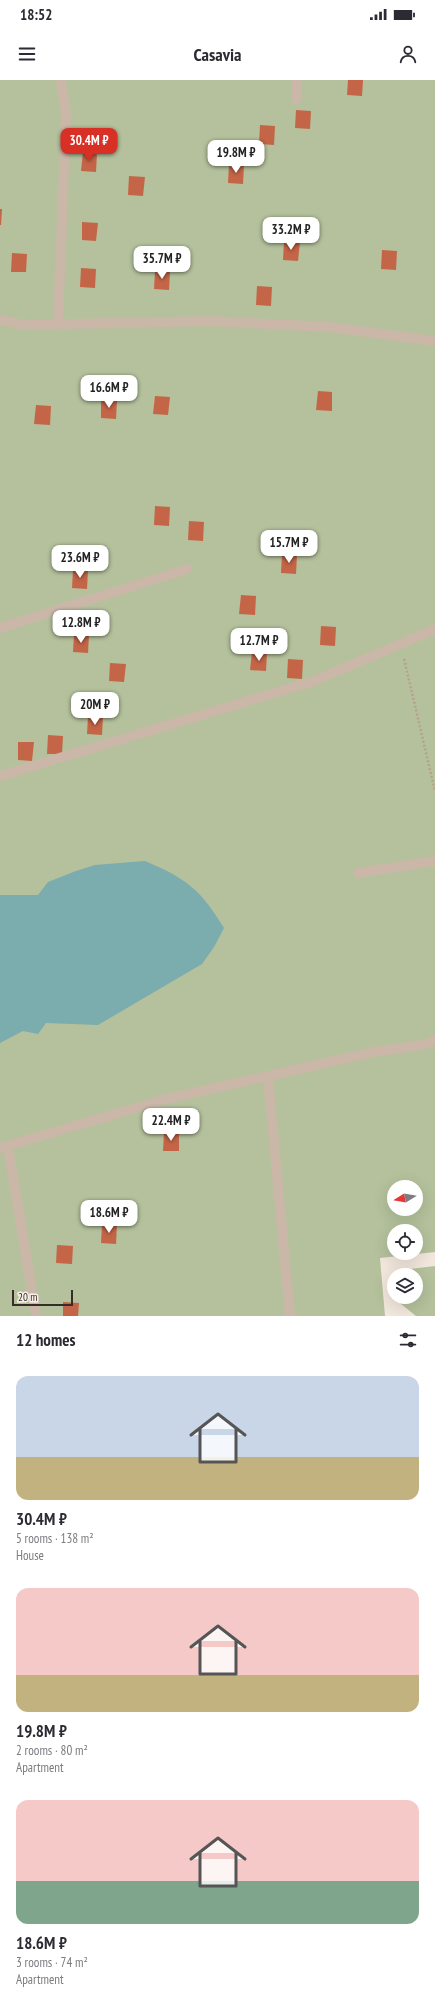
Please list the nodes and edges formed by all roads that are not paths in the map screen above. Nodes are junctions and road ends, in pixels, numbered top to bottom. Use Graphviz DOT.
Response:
graph roads {
  1 [pos="61,80"];
  2 [pos="297,80"];
  3 [pos="296,99"];
  4 [pos="0,319"];
  5 [pos="58,324"];
  6 [pos="435,341"];
  7 [pos="187,569"];
  8 [pos="0,628"];
  9 [pos="435,629"];
  10 [pos="0,776"];
  11 [pos="435,861"];
  12 [pos="358,873"];
  13 [pos="435,1040"];
  14 [pos="268,1077"];
  15 [pos="4,1147"];
  16 [pos="36,1316"];
  17 [pos="288,1316"];
  1 -- 5 [label="street"];
  2 -- 3 [label="street"];
  4 -- 5 [label="street"];
  5 -- 6 [label="street"];
  7 -- 8 [label="street"];
  9 -- 10 [label="street"];
  11 -- 12 [label="street"];
  13 -- 14 [label="street"];
  14 -- 15 [label="street"];
  14 -- 17 [label="street"];
  15 -- 16 [label="street"];
}
